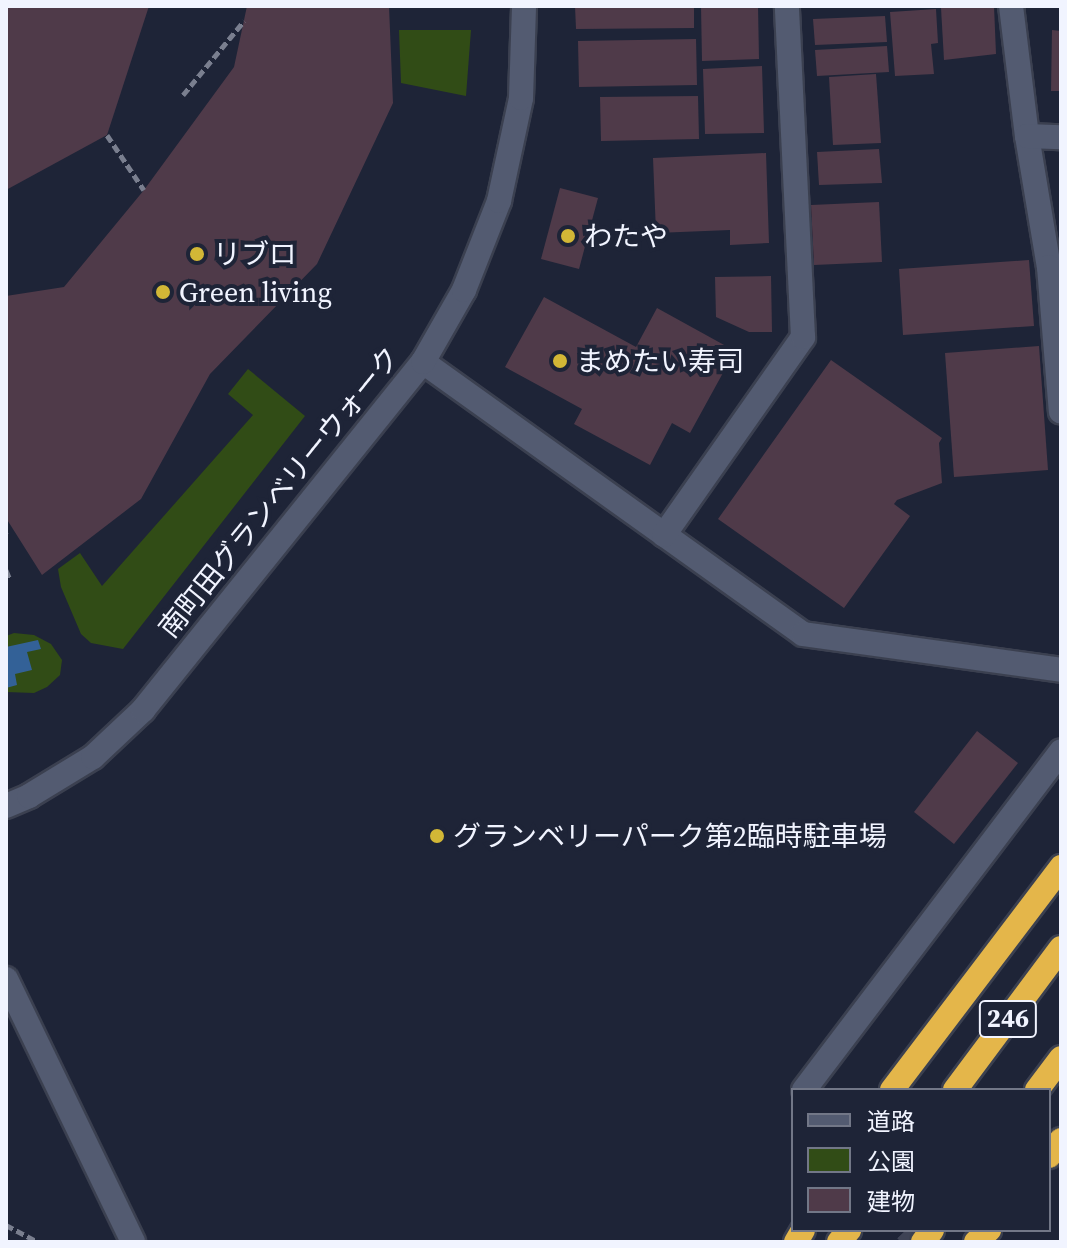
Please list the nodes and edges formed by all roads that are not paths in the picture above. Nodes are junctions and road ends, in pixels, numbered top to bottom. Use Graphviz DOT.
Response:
graph roads {
  1 [pos="524,6"];
  2 [pos="787,6"];
  3 [pos="1011,6"];
  4 [pos="1027,136"];
  5 [pos="1061,137"];
  6 [pos="423,362"];
  7 [pos="1061,412"];
  8 [pos="664,535"];
  9 [pos="1061,670"];
  10 [pos="1061,752"];
  11 [pos="6,806"];
  12 [pos="1061,867"];
  13 [pos="1061,948"];
  14 [pos="6,979"];
  15 [pos="1061,1058"];
  16 [pos="811,1084"];
  17 [pos="894,1088"];
  18 [pos="956,1088"];
  19 [pos="1038,1088"];
  20 [pos="133,1242"];
  1 -- 6 [label="street, 南町田グランベリーウォーク"];
  2 -- 8 [label="street"];
  3 -- 4 [label="street"];
  4 -- 5 [label="street"];
  4 -- 7 [label="street"];
  6 -- 8 [label="street"];
  6 -- 11 [label="street, 南町田グランベリーウォーク"];
  8 -- 9 [label="street"];
  10 -- 16 [label="street"];
  12 -- 17 [label="highway"];
  13 -- 18 [label="highway, 246"];
  14 -- 20 [label="street"];
  15 -- 19 [label="highway, 246"];
}
